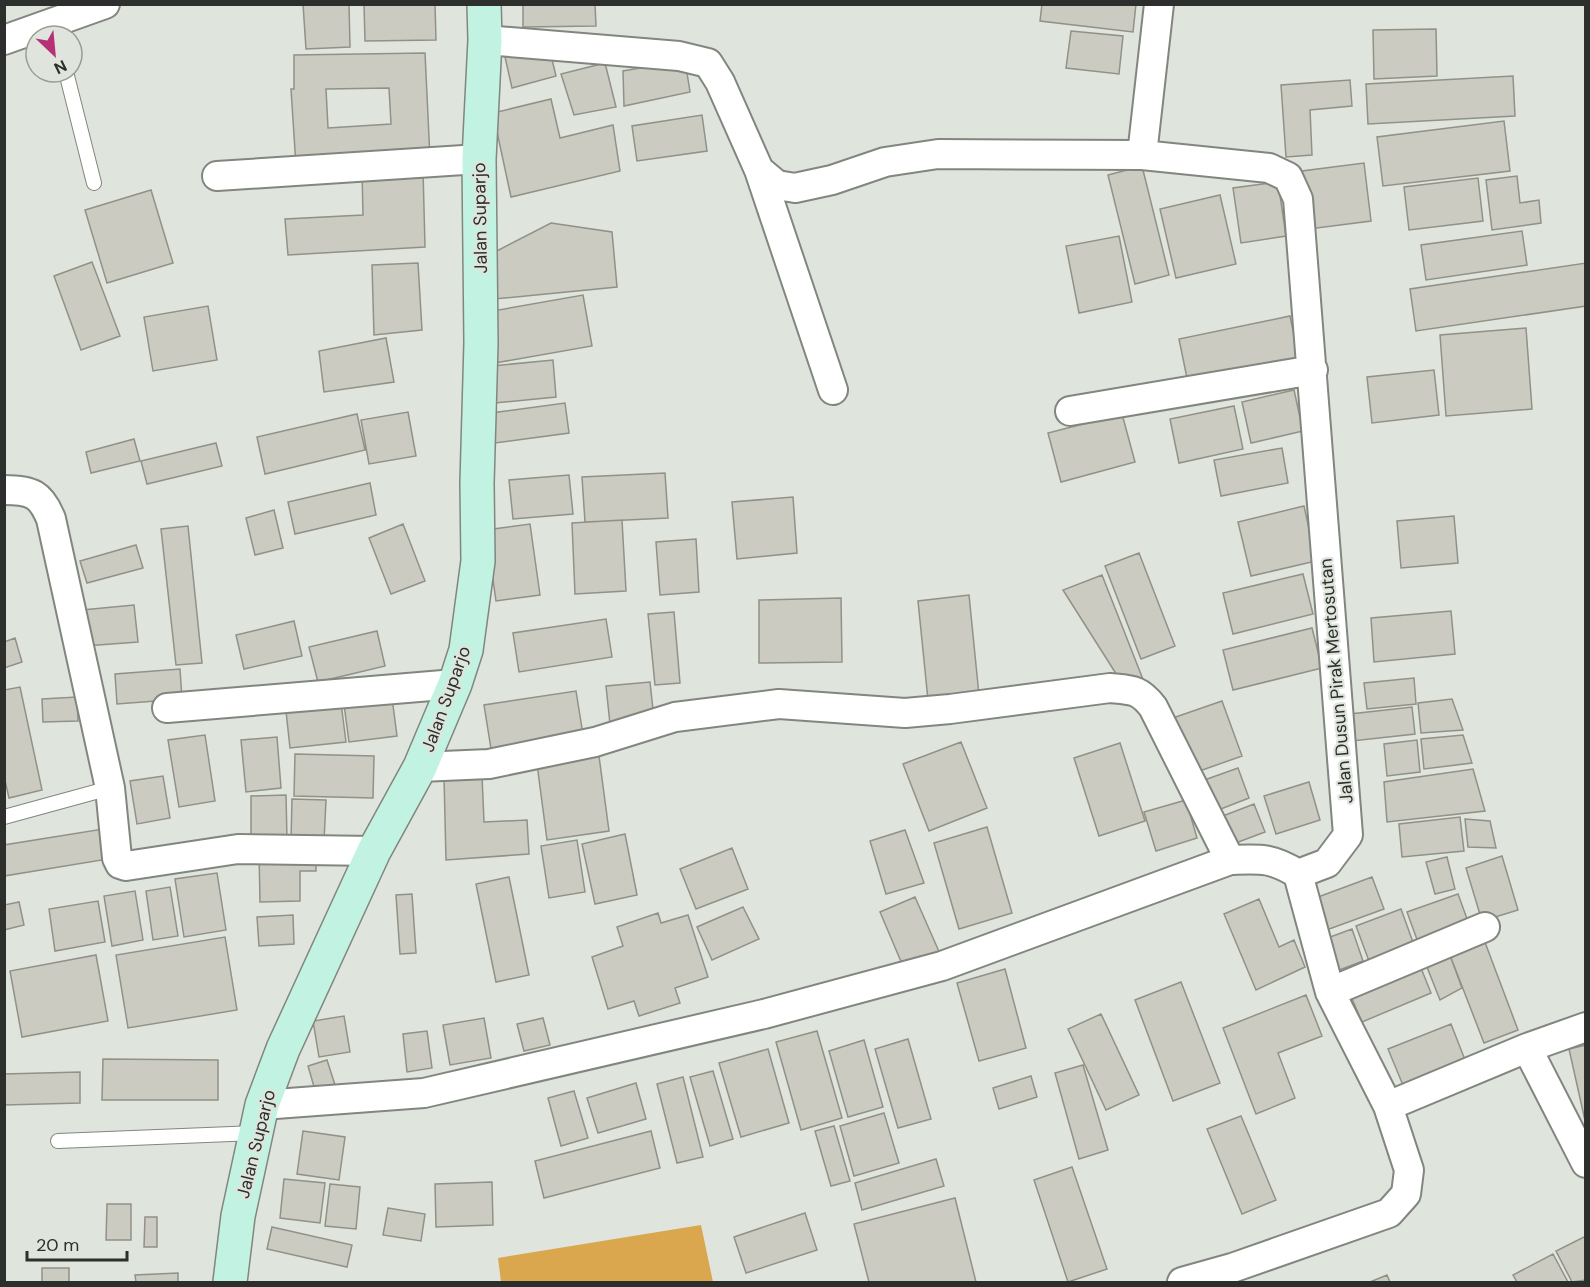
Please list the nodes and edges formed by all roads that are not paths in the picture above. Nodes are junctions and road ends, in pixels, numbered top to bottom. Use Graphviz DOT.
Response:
graph roads {
  1 [pos="105,4"];
  2 [pos="484,4"];
  3 [pos="1159,4"];
  4 [pos="66,24"];
  5 [pos="24,36"];
  6 [pos="4,40"];
  7 [pos="485,40"];
  8 [pos="69,84"];
  9 [pos="1142,155"];
  10 [pos="478,159"];
  11 [pos="759,170"];
  12 [pos="217,176"];
  13 [pos="94,183"];
  14 [pos="1313,370"];
  15 [pos="833,390"];
  16 [pos="1070,411"];
  17 [pos="4,490"];
  18 [pos="455,684"];
  19 [pos="167,708"];
  20 [pos="420,767"];
  21 [pos="110,788"];
  22 [pos="4,817"];
  23 [pos="374,851"];
  24 [pos="1230,860"];
  25 [pos="1298,874"];
  26 [pos="1485,927"];
  27 [pos="1330,992"];
  28 [pos="1586,1027"];
  29 [pos="1527,1048"];
  30 [pos="1388,1106"];
  31 [pos="260,1119"];
  32 [pos="58,1141"];
  33 [pos="1586,1163"];
  34 [pos="230,1282"];
  35 [pos="1182,1282"];
  1 -- 4 [label="street"];
  2 -- 7 [label="main road, Jalan Suparjo"];
  3 -- 9 [label="street"];
  5 -- 6 [label="street"];
  7 -- 10 [label="main road, Jalan Suparjo"];
  7 -- 11 [label="street"];
  8 -- 13 [label="lane"];
  9 -- 11 [label="street, Jalan Dusun Pirak Mertosutan"];
  9 -- 14 [label="street, Jalan Dusun Pirak Mertosutan"];
  10 -- 12 [label="street"];
  10 -- 18 [label="main road, Jalan Suparjo"];
  11 -- 15 [label="street"];
  14 -- 16 [label="street"];
  14 -- 25 [label="street, Jalan Dusun Pirak Mertosutan"];
  17 -- 21 [label="street"];
  18 -- 19 [label="street"];
  18 -- 20 [label="main road, Jalan Suparjo"];
  20 -- 23 [label="main road, Jalan Suparjo"];
  20 -- 24 [label="street"];
  21 -- 22 [label="lane"];
  21 -- 23 [label="street"];
  23 -- 31 [label="main road, Jalan Suparjo"];
  24 -- 25 [label="street"];
  24 -- 31 [label="street"];
  25 -- 27 [label="street"];
  26 -- 27 [label="street"];
  27 -- 30 [label="street"];
  28 -- 29 [label="street"];
  29 -- 30 [label="street"];
  29 -- 33 [label="street"];
  30 -- 35 [label="street"];
  31 -- 32 [label="lane"];
  31 -- 34 [label="main road, Jalan Suparjo"];
}
